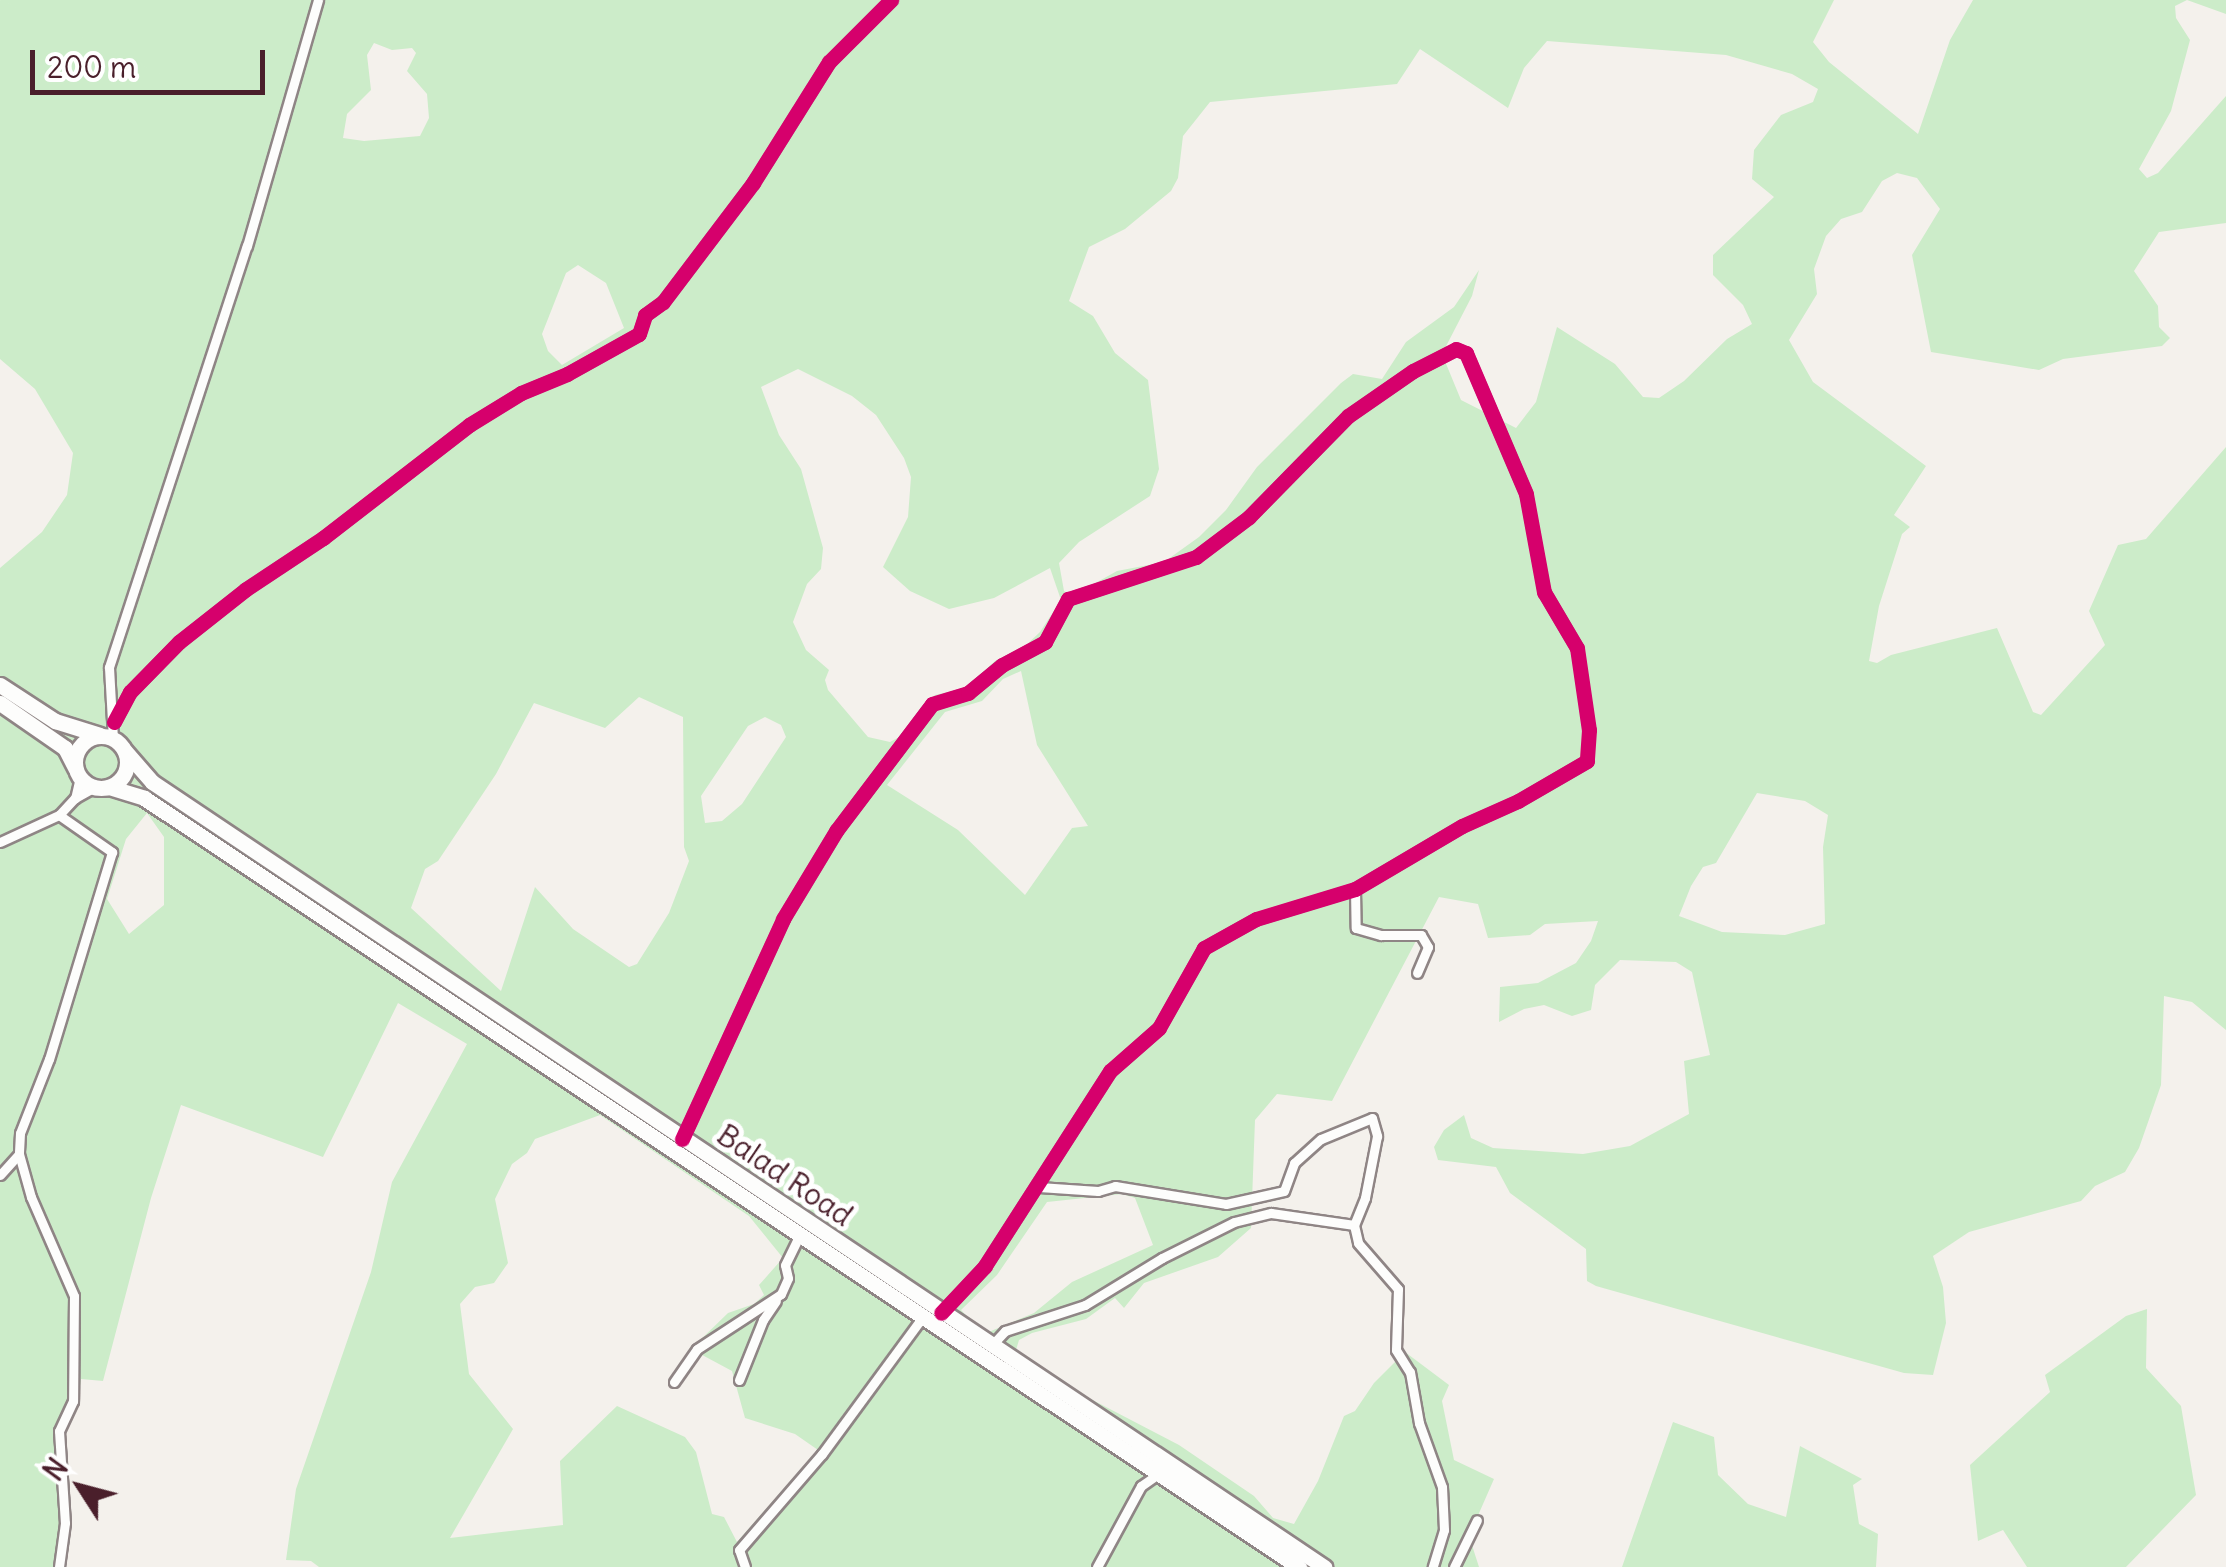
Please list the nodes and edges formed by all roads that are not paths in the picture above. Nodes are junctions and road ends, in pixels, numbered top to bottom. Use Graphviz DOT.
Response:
graph roads {
  1 [pos="318,0"];
  2 [pos="891,0"];
  3 [pos="0,685"];
  4 [pos="0,703"];
  5 [pos="110,732"];
  6 [pos="125,751"];
  7 [pos="78,774"];
  8 [pos="102,787"];
  9 [pos="75,798"];
  10 [pos="59,815"];
  11 [pos="0,842"];
  12 [pos="1355,889"];
  13 [pos="1417,973"];
  14 [pos="682,1139"];
  15 [pos="19,1154"];
  16 [pos="0,1175"];
  17 [pos="1040,1186"];
  18 [pos="1354,1224"];
  19 [pos="800,1236"];
  20 [pos="780,1294"];
  21 [pos="941,1313"];
  22 [pos="922,1318"];
  23 [pos="991,1346"];
  24 [pos="739,1380"];
  25 [pos="674,1382"];
  26 [pos="1157,1475"];
  27 [pos="1477,1520"];
  28 [pos="60,1567"];
  29 [pos="745,1567"];
  30 [pos="1097,1567"];
  31 [pos="1299,1567"];
  32 [pos="1324,1567"];
  33 [pos="1433,1567"];
  34 [pos="1454,1567"];
  1 -- 5 [label="street"];
  2 -- 5 [label="street"];
  3 -- 5 [label="highway"];
  4 -- 7 [label="highway"];
  5 -- 6 [label="highway"];
  5 -- 7 [label="highway"];
  6 -- 8 [label="highway"];
  6 -- 14 [label="highway, Balad Road"];
  7 -- 8 [label="highway"];
  7 -- 9 [label="street"];
  8 -- 9 [label="street"];
  8 -- 19 [label="highway, Balad Road"];
  9 -- 10 [label="street"];
  10 -- 11 [label="street"];
  10 -- 15 [label="street"];
  12 -- 13 [label="street"];
  12 -- 14 [label="street"];
  12 -- 17 [label="street"];
  14 -- 21 [label="highway, Balad Road"];
  15 -- 16 [label="street"];
  15 -- 28 [label="street"];
  17 -- 18 [label="street"];
  17 -- 21 [label="street"];
  18 -- 23 [label="street"];
  18 -- 33 [label="street"];
  19 -- 20 [label="street"];
  19 -- 22 [label="highway, Balad Road"];
  20 -- 24 [label="street"];
  20 -- 25 [label="street"];
  21 -- 23 [label="highway, Balad Road"];
  22 -- 26 [label="highway, Balad Road"];
  22 -- 29 [label="street"];
  23 -- 32 [label="highway, Balad Road"];
  26 -- 30 [label="street"];
  26 -- 31 [label="highway, Balad Road"];
  27 -- 34 [label="street"];
}
